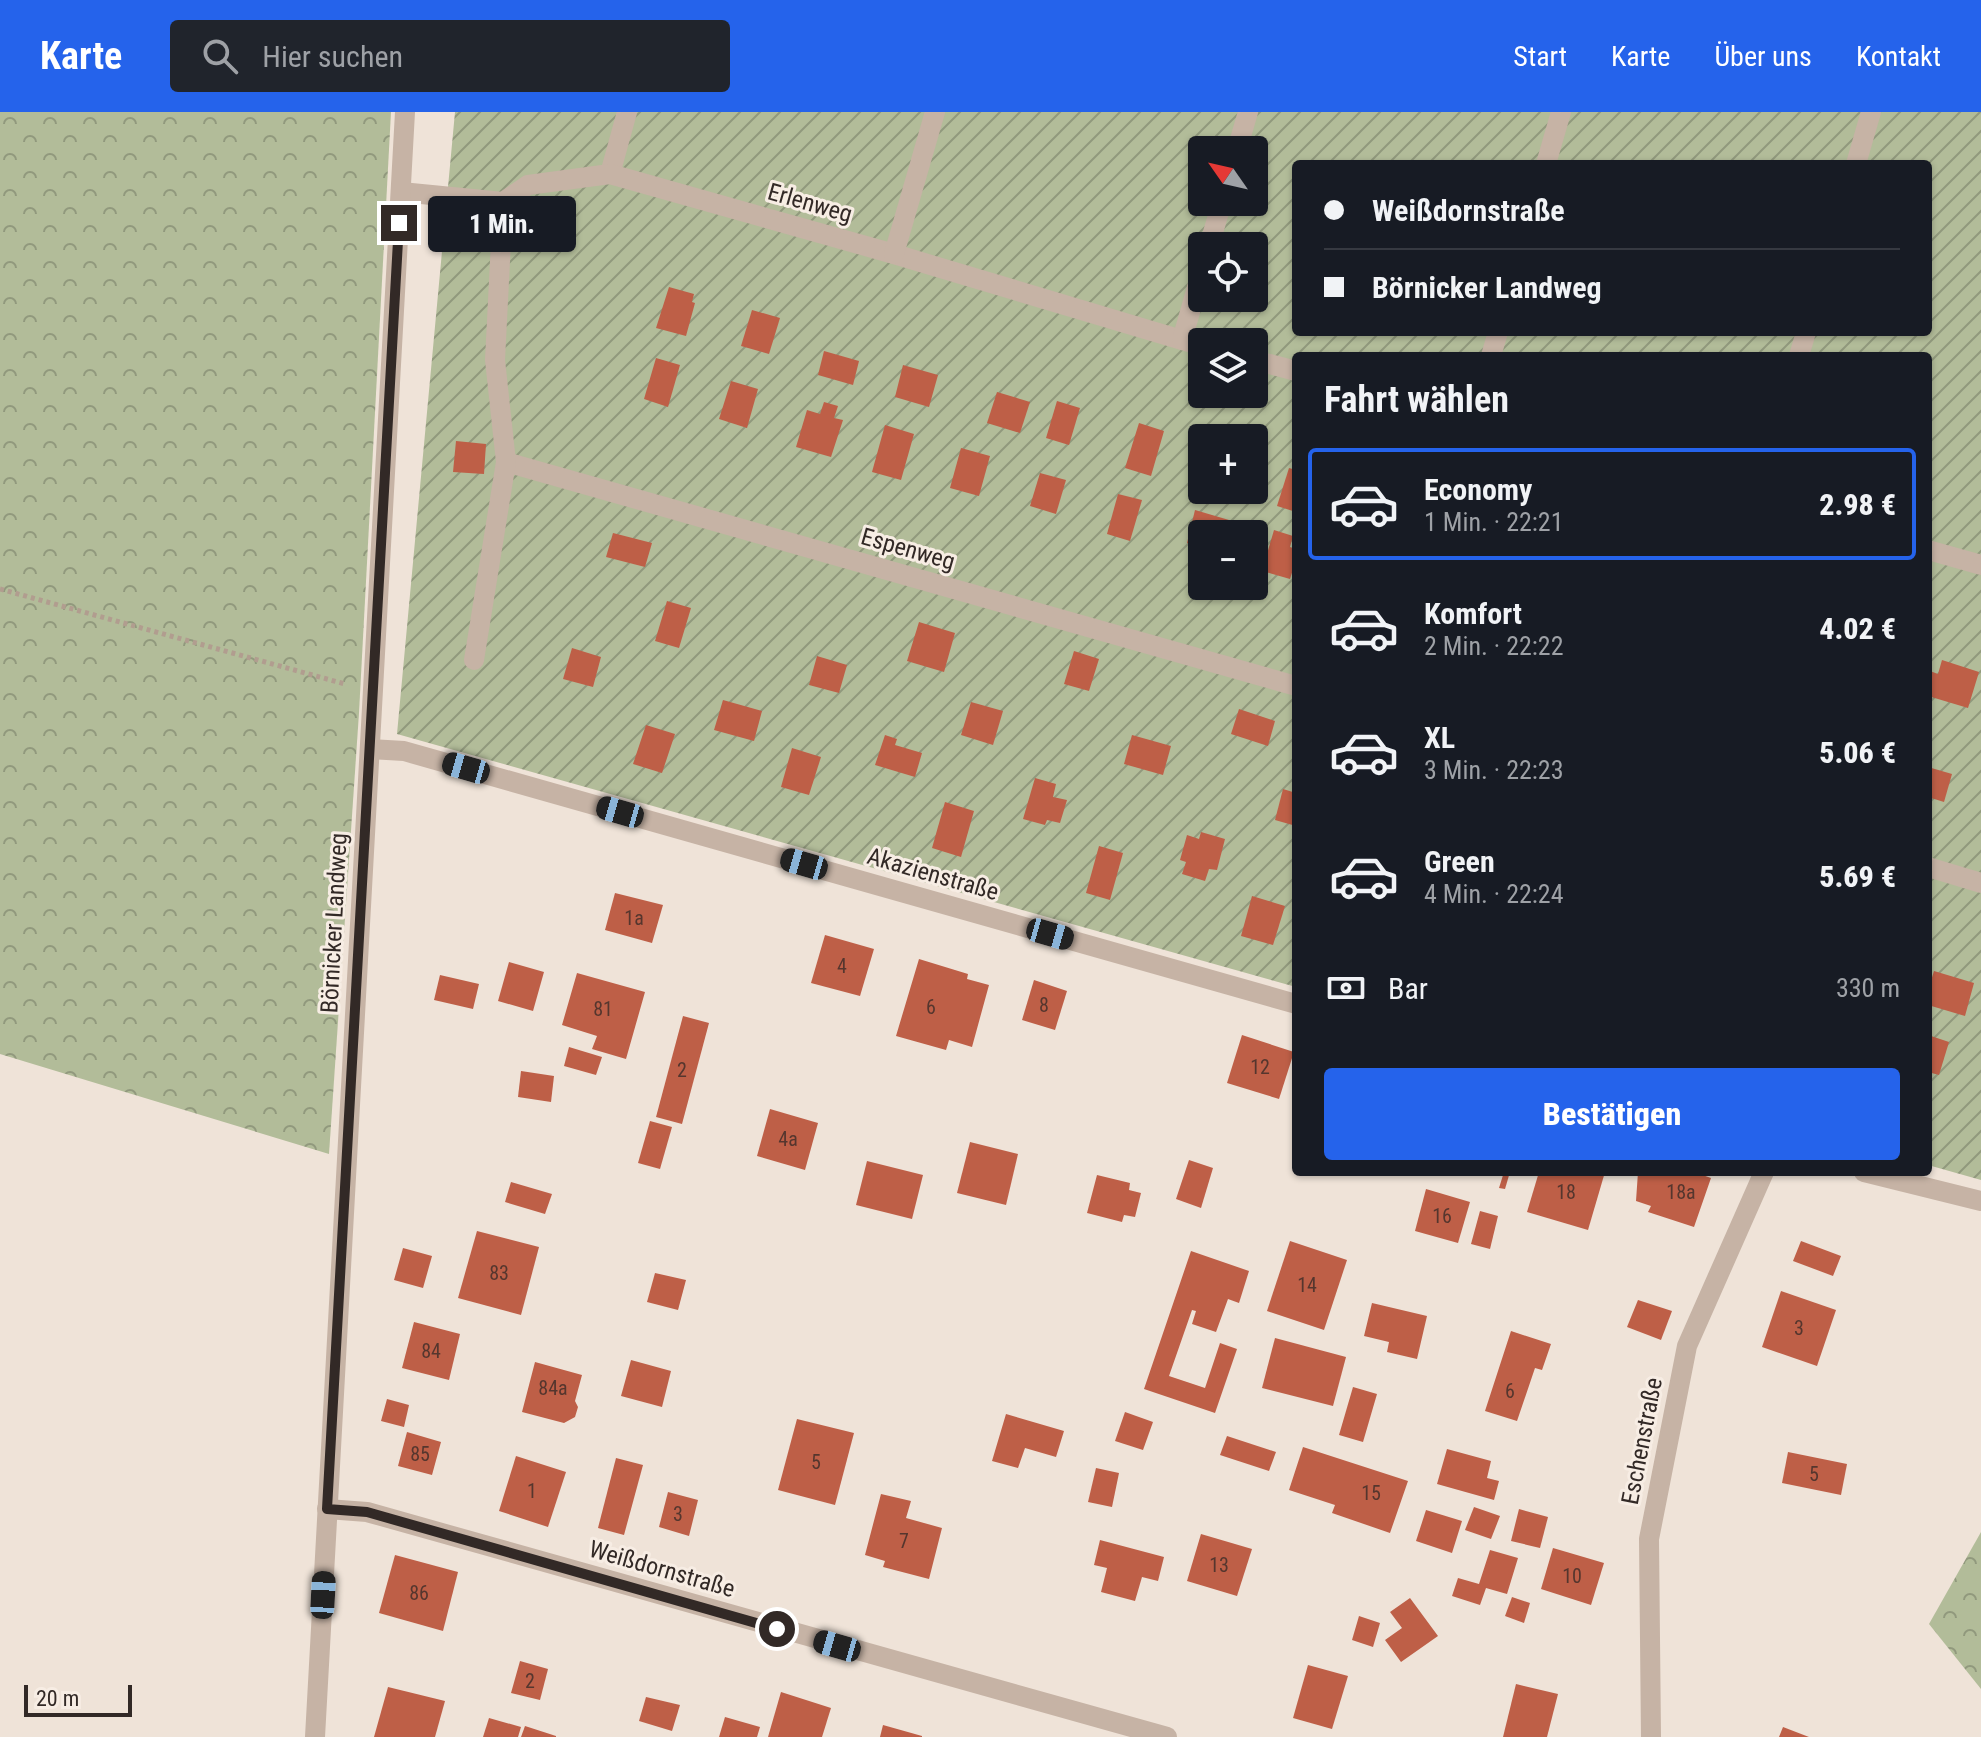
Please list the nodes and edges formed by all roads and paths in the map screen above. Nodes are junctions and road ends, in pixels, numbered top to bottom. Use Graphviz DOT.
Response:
graph roads {
  1 [pos="405,112"];
  2 [pos="627,112"];
  3 [pos="935,112"];
  4 [pos="1248,112"];
  5 [pos="1561,112"];
  6 [pos="1871,112"];
  7 [pos="1241,136"];
  8 [pos="1547,160"];
  9 [pos="1857,160"];
  10 [pos="610,174"];
  11 [pos="401,192"];
  12 [pos="503,202"];
  13 [pos="894,254"];
  14 [pos="1190,312"];
  15 [pos="1182,340"];
  16 [pos="1188,342"];
  17 [pos="1268,364"];
  18 [pos="1292,370"];
  19 [pos="506,462"];
  20 [pos="1932,551"];
  21 [pos="1981,565"];
  22 [pos="0,589"];
  23 [pos="474,660"];
  24 [pos="1292,685"];
  25 [pos="373,692"];
  26 [pos="370,749"];
  27 [pos="1932,868"];
  28 [pos="1981,883"];
  29 [pos="1292,1003"];
  30 [pos="1762,1176"];
  31 [pos="1880,1176"];
  32 [pos="1981,1201"];
  33 [pos="327,1509"];
  34 [pos="315,1737"];
  35 [pos="1167,1737"];
  36 [pos="1651,1737"];
  1 -- 11 [label="street, Börnicker Landweg"];
  2 -- 10 [label="street"];
  3 -- 13 [label="street"];
  4 -- 7 [label="street"];
  5 -- 8 [label="street"];
  6 -- 9 [label="street"];
  10 -- 12 [label="street, Erlenweg"];
  10 -- 13 [label="street, Erlenweg"];
  11 -- 12 [label="street"];
  11 -- 25 [label="street, Börnicker Landweg"];
  12 -- 19 [label="street"];
  13 -- 15 [label="street, Erlenweg"];
  14 -- 15 [label="street"];
  15 -- 16 [label="street, Erlenweg"];
  17 -- 18 [label="street"];
  19 -- 23 [label="street"];
  19 -- 24 [label="street, Espenweg"];
  20 -- 21 [label="street"];
  22 -- 25 [label="path"];
  25 -- 26 [label="street, Börnicker Landweg"];
  26 -- 29 [label="street, Akazienstraße"];
  26 -- 33 [label="street, Börnicker Landweg"];
  27 -- 28 [label="street"];
  30 -- 36 [label="street, Eschenstraße"];
  31 -- 32 [label="street"];
  33 -- 34 [label="street, Börnicker Landweg"];
  33 -- 35 [label="street, Weißdornstraße"];
}
